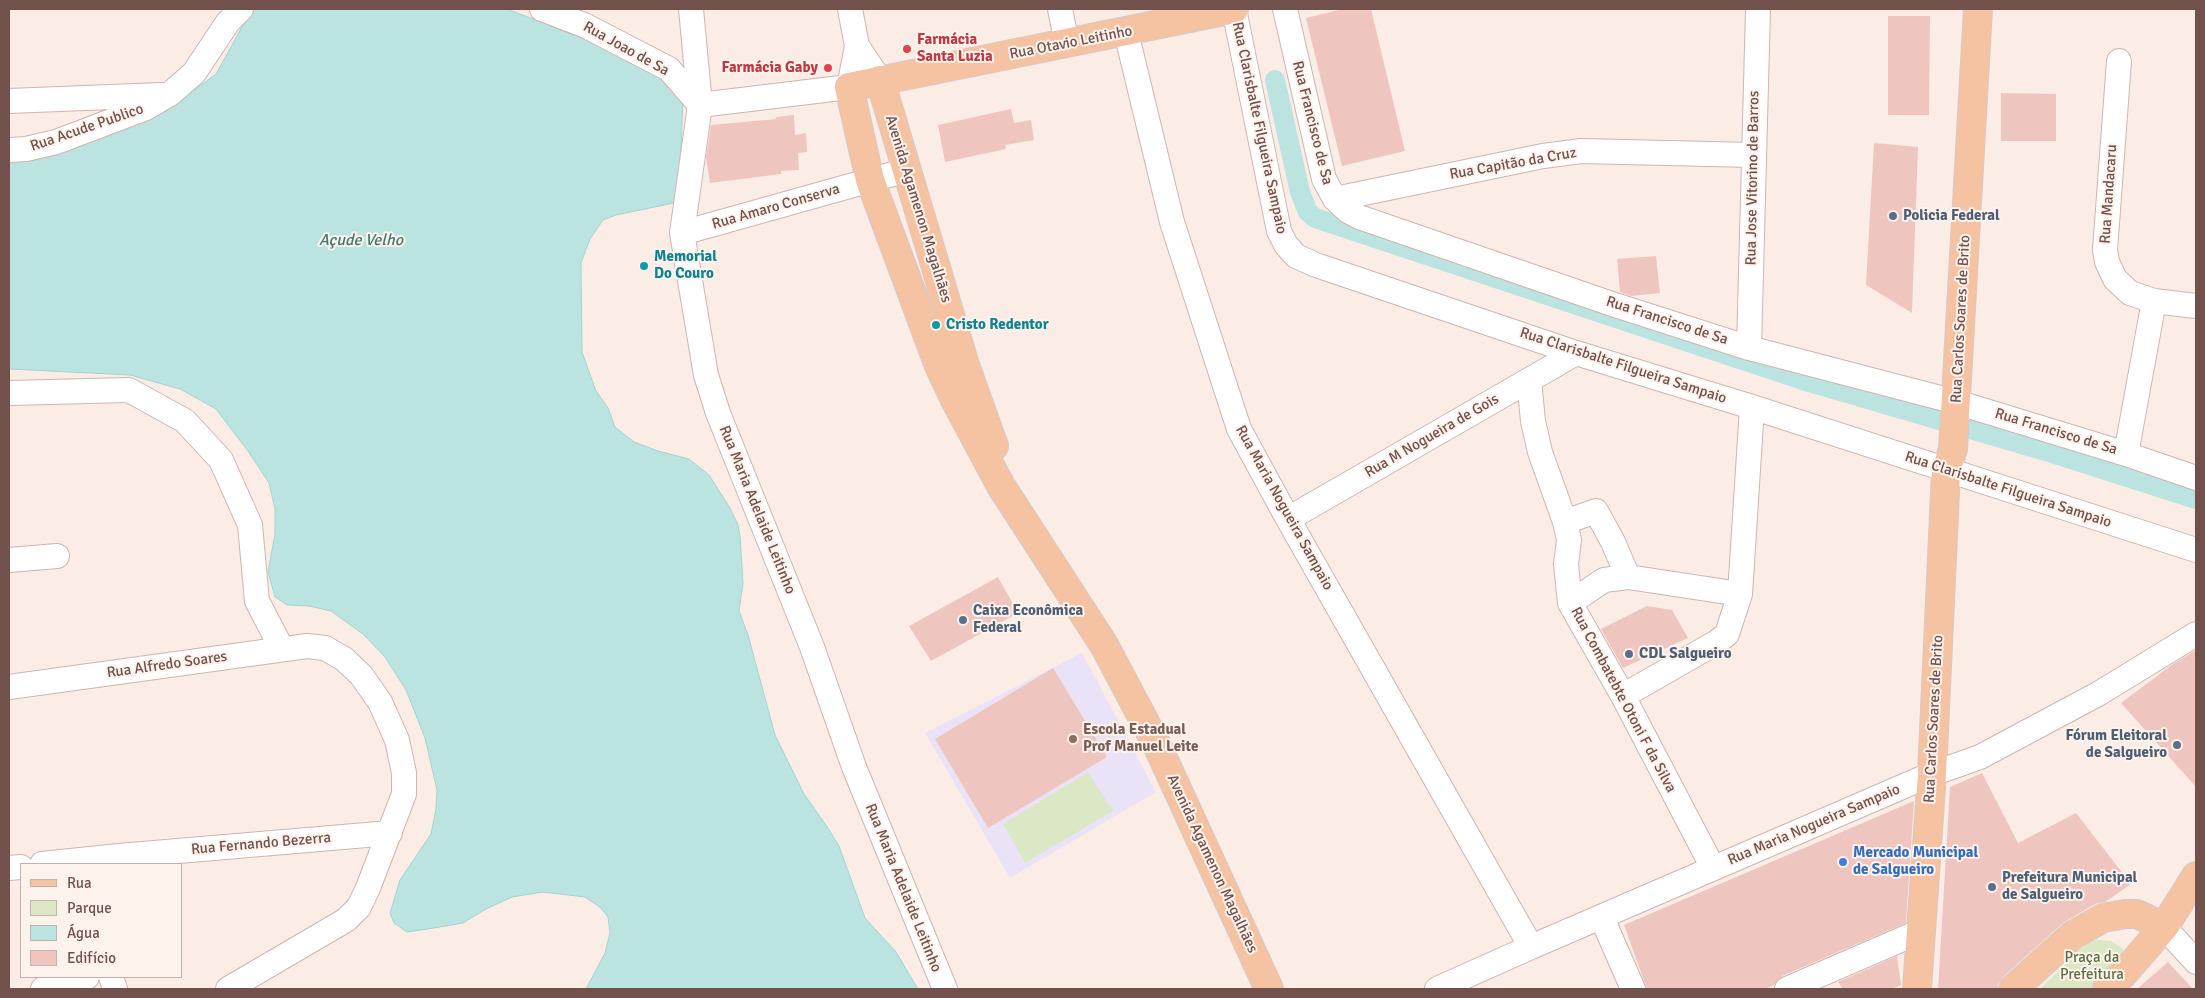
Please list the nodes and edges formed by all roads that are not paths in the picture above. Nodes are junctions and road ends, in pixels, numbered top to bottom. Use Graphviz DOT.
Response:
graph roads {
  1 [pos="241,9"];
  2 [pos="542,9"];
  3 [pos="691,9"];
  4 [pos="850,9"];
  5 [pos="1060,9"];
  6 [pos="1234,9"];
  7 [pos="1285,9"];
  8 [pos="1758,9"];
  9 [pos="1978,9"];
  10 [pos="1126,32"];
  11 [pos="1067,44"];
  12 [pos="857,46"];
  13 [pos="2119,61"];
  14 [pos="880,80"];
  15 [pos="849,87"];
  16 [pos="170,94"];
  17 [pos="9,101"];
  18 [pos="700,105"];
  19 [pos="9,150"];
  20 [pos="1753,155"];
  21 [pos="907,170"];
  22 [pos="870,180"];
  23 [pos="1335,199"];
  24 [pos="682,233"];
  25 [pos="928,240"];
  26 [pos="897,253"];
  27 [pos="2154,300"];
  28 [pos="2196,306"];
  29 [pos="951,320"];
  30 [pos="924,326"];
  31 [pos="1749,348"];
  32 [pos="1576,353"];
  33 [pos="1529,380"];
  34 [pos="9,393"];
  35 [pos="1752,407"];
  36 [pos="1955,411"];
  37 [pos="2126,454"];
  38 [pos="1950,460"];
  39 [pos="2196,478"];
  40 [pos="1016,508"];
  41 [pos="1288,519"];
  42 [pos="1565,522"];
  43 [pos="2196,550"];
  44 [pos="57,556"];
  45 [pos="9,560"];
  46 [pos="1628,577"];
  47 [pos="1740,594"];
  48 [pos="1570,602"];
  49 [pos="2196,634"];
  50 [pos="282,649"];
  51 [pos="9,686"];
  52 [pos="1623,696"];
  53 [pos="1932,774"];
  54 [pos="390,833"];
  55 [pos="79,862"];
  56 [pos="60,863"];
  57 [pos="1713,868"];
  58 [pos="2196,876"];
  59 [pos="1602,918"];
  60 [pos="2164,927"];
  61 [pos="1921,932"];
  62 [pos="1531,947"];
  63 [pos="2196,962"];
  64 [pos="83,978"];
  65 [pos="43,989"];
  66 [pos="228,989"];
  67 [pos="945,989"];
  68 [pos="1269,989"];
  69 [pos="1437,989"];
  70 [pos="1633,989"];
  71 [pos="1788,989"];
  72 [pos="1917,989"];
  73 [pos="2013,989"];
  74 [pos="2107,989"];
  1 -- 16 [label="street, Rua Acude Publico"];
  2 -- 18 [label="street, Rua Joao de Sa"];
  3 -- 18 [label="street, Rua Maria Adelaide Leitinho"];
  4 -- 12 [label="street"];
  5 -- 11 [label="street"];
  6 -- 10 [label="main road, Rua Otavio Leitinho"];
  6 -- 32 [label="street, Rua Clarisbalte Filgueira Sampaio"];
  7 -- 23 [label="street, Rua Francisco de Sa"];
  8 -- 20 [label="street, Rua Jose Vitorino de Barros"];
  9 -- 36 [label="main road, Rua Carlos Soares de Brito"];
  10 -- 11 [label="main road, Rua Otavio Leitinho"];
  10 -- 41 [label="street, Rua Maria Nogueira Sampaio"];
  11 -- 14 [label="main road, Rua Otavio Leitinho"];
  12 -- 14 [label="street"];
  12 -- 15 [label="street"];
  13 -- 27 [label="street, Rua Mandacaru"];
  14 -- 15 [label="main road, Rua Otavio Leitinho"];
  14 -- 21 [label="main road, Avenida Agamenon Magalhães"];
  15 -- 18 [label="street"];
  15 -- 22 [label="main road, Avenida Agamenon Magalhães"];
  16 -- 17 [label="street"];
  16 -- 19 [label="street, Rua Acude Publico"];
  18 -- 24 [label="street, Rua Maria Adelaide Leitinho"];
  20 -- 23 [label="street, Rua Capitão da Cruz"];
  20 -- 31 [label="street, Rua Jose Vitorino de Barros"];
  21 -- 22 [label="street, Rua Amaro Conserva"];
  21 -- 25 [label="main road, Avenida Agamenon Magalhães"];
  22 -- 24 [label="street, Rua Amaro Conserva"];
  22 -- 26 [label="main road, Avenida Agamenon Magalhães"];
  23 -- 31 [label="street, Rua Francisco de Sa"];
  24 -- 67 [label="street, Rua Maria Adelaide Leitinho"];
  25 -- 26 [label="main road"];
  25 -- 29 [label="main road, Avenida Agamenon Magalhães"];
  26 -- 30 [label="main road, Avenida Agamenon Magalhães"];
  27 -- 28 [label="street, Rua Mandacaru"];
  27 -- 37 [label="street"];
  29 -- 30 [label="main road"];
  29 -- 40 [label="main road, Avenida Agamenon Magalhães"];
  30 -- 40 [label="main road, Avenida Agamenon Magalhães"];
  31 -- 36 [label="street, Rua Francisco de Sa"];
  32 -- 33 [label="street, Rua M Nogueira de Gois"];
  32 -- 35 [label="street, Rua Clarisbalte Filgueira Sampaio"];
  33 -- 41 [label="street, Rua M Nogueira de Gois"];
  33 -- 42 [label="street, Rua Combatebte Otoni F da Silva"];
  34 -- 50 [label="street"];
  35 -- 38 [label="street, Rua Clarisbalte Filgueira Sampaio"];
  35 -- 47 [label="street"];
  36 -- 37 [label="street, Rua Francisco de Sa"];
  36 -- 38 [label="main road, Rua Carlos Soares de Brito"];
  37 -- 39 [label="street, Rua Francisco de Sa"];
  38 -- 43 [label="street, Rua Clarisbalte Filgueira Sampaio"];
  38 -- 53 [label="main road, Rua Carlos Soares de Brito"];
  40 -- 68 [label="main road, Avenida Agamenon Magalhães"];
  41 -- 62 [label="street, Rua Maria Nogueira Sampaio"];
  42 -- 46 [label="street"];
  42 -- 48 [label="street, Rua Combatebte Otoni F da Silva"];
  44 -- 45 [label="street"];
  46 -- 47 [label="street"];
  46 -- 48 [label="street"];
  47 -- 52 [label="street"];
  48 -- 52 [label="street, Rua Combatebte Otoni F da Silva"];
  49 -- 53 [label="street, Rua Maria Nogueira Sampaio"];
  50 -- 51 [label="street, Rua Alfredo Soares"];
  50 -- 54 [label="street, Rua Alfredo Soares"];
  52 -- 57 [label="street, Rua Combatebte Otoni F da Silva"];
  53 -- 57 [label="street, Rua Maria Nogueira Sampaio"];
  53 -- 61 [label="main road, Rua Carlos Soares de Brito"];
  54 -- 55 [label="street, Rua Fernando Bezerra"];
  54 -- 66 [label="street"];
  55 -- 56 [label="street, Rua Fernando Bezerra"];
  57 -- 59 [label="street, Rua Maria Nogueira Sampaio"];
  58 -- 60 [label="main road"];
  59 -- 62 [label="street, Rua Maria Nogueira Sampaio"];
  59 -- 70 [label="street"];
  60 -- 63 [label="street"];
  60 -- 73 [label="main road"];
  60 -- 74 [label="main road"];
  61 -- 71 [label="street"];
  61 -- 72 [label="main road, Rua Carlos Soares de Brito"];
  62 -- 69 [label="street, Rua Maria Nogueira Sampaio"];
  64 -- 65 [label="street"];
}
